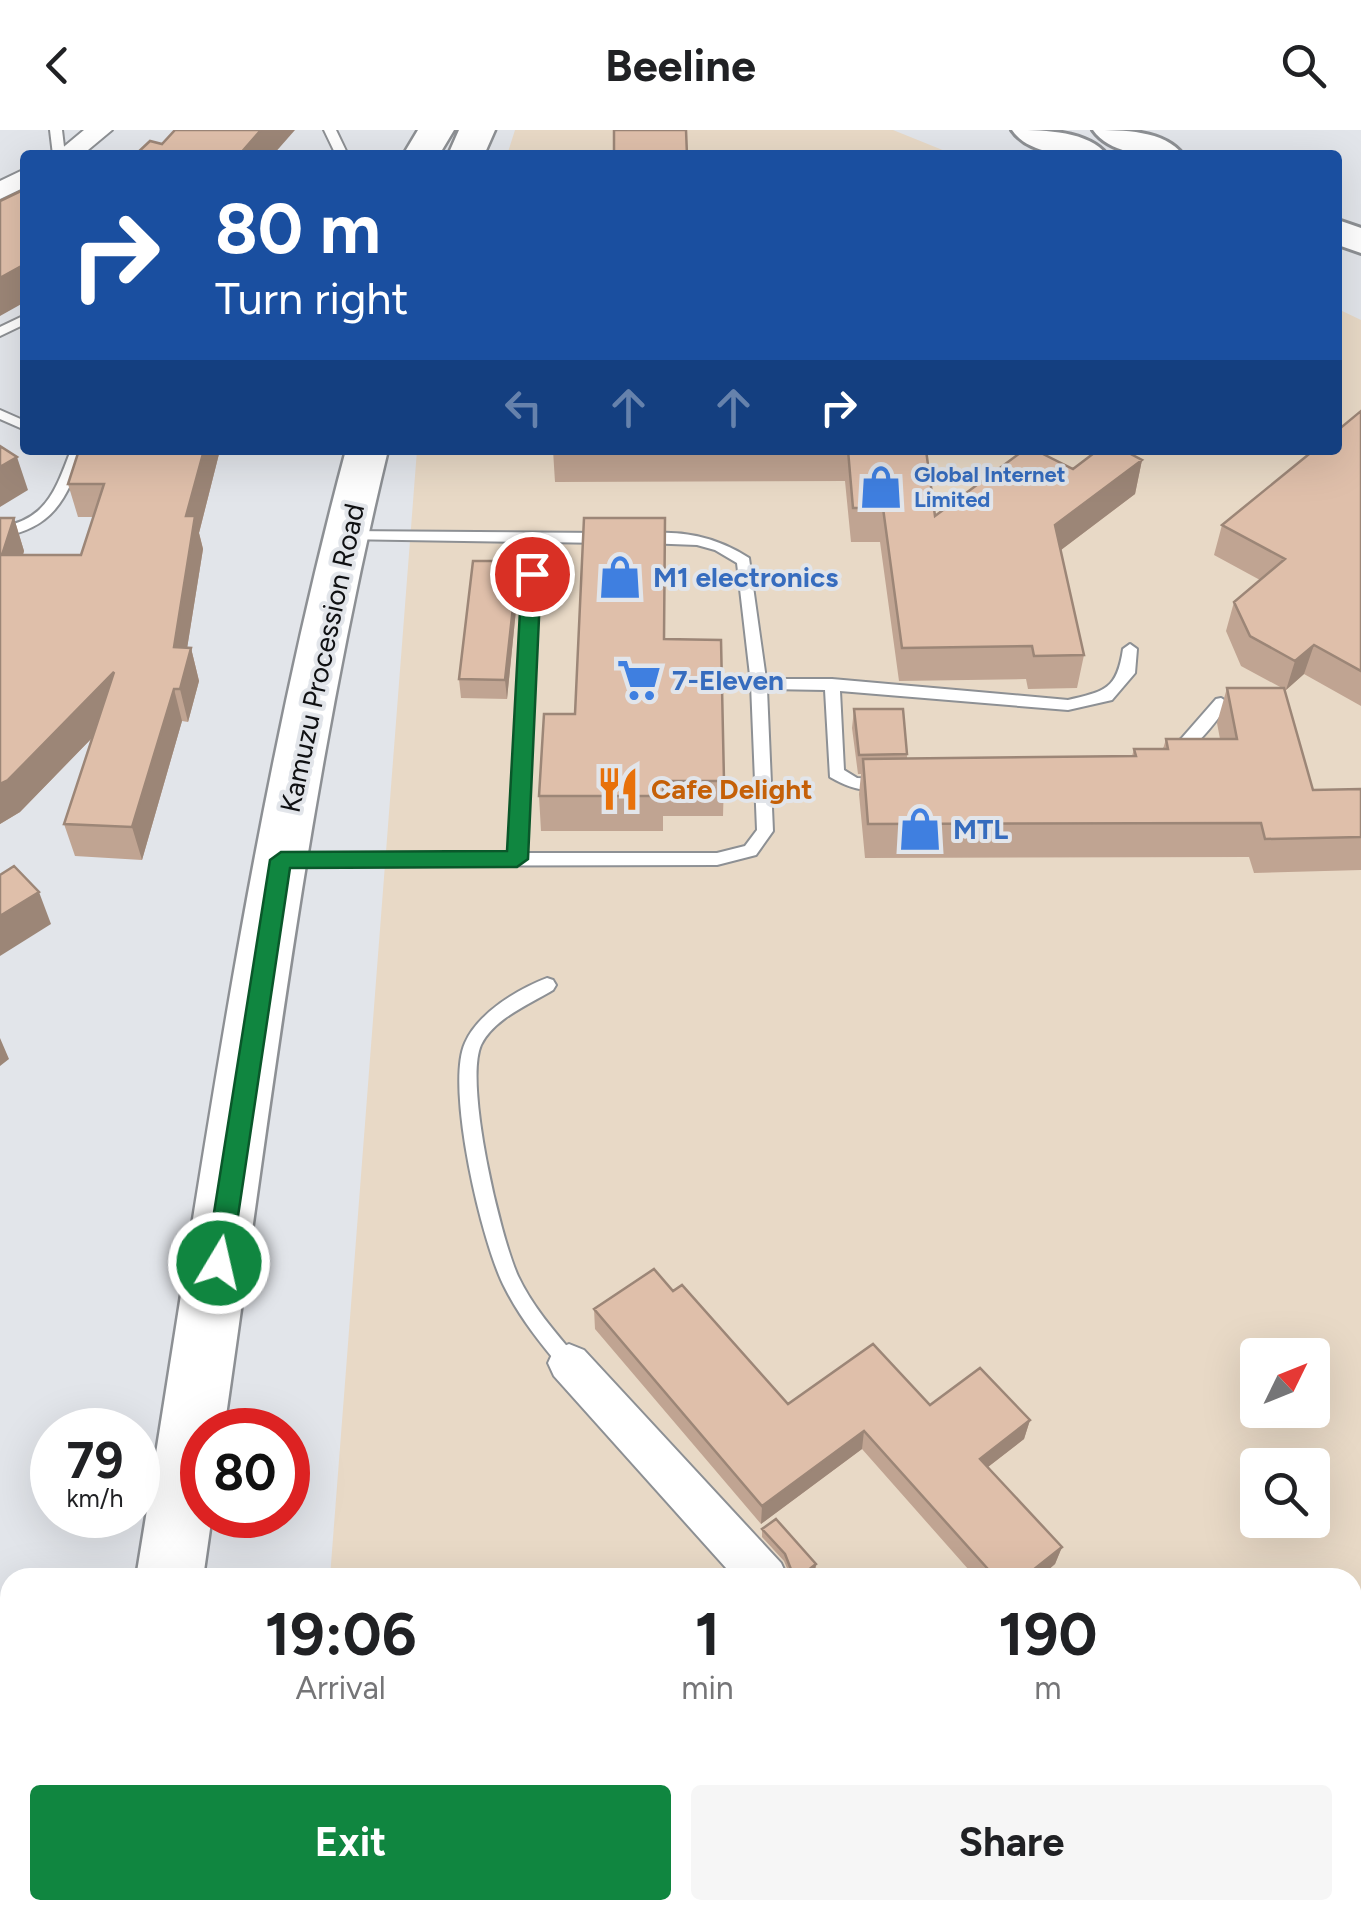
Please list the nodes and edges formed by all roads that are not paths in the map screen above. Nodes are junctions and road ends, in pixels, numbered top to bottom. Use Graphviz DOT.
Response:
graph roads {
  1 [pos="100,130"];
  2 [pos="1028,130"];
  3 [pos="1110,130"];
  4 [pos="70,150"];
  5 [pos="1078,150"];
  6 [pos="1155,150"];
  7 [pos="73,455"];
  8 [pos="366,455"];
  9 [pos="0,532"];
  10 [pos="345,536"];
  11 [pos="534,538"];
  12 [pos="612,538"];
  13 [pos="632,538"];
  14 [pos="1130,649"];
  15 [pos="759,684"];
  16 [pos="832,684"];
  17 [pos="1221,703"];
  18 [pos="1159,756"];
  19 [pos="893,782"];
  20 [pos="517,859"];
  21 [pos="281,860"];
  22 [pos="547,985"];
  23 [pos="570,1363"];
  24 [pos="171,1568"];
  25 [pos="756,1568"];
  1 -- 4 [label="street"];
  2 -- 5 [label="main road"];
  3 -- 6 [label="main road"];
  7 -- 9 [label="lane"];
  8 -- 10 [label="highway, Kamuzu Procession Road"];
  10 -- 11 [label="lane"];
  10 -- 21 [label="highway, Kamuzu Procession Road"];
  11 -- 12 [label="lane"];
  11 -- 20 [label="lane"];
  13 -- 15 [label="lane"];
  14 -- 16 [label="lane"];
  15 -- 16 [label="lane"];
  15 -- 20 [label="lane"];
  16 -- 19 [label="lane"];
  17 -- 18 [label="lane"];
  20 -- 21 [label="lane"];
  21 -- 24 [label="highway, Kamuzu Procession Road"];
  22 -- 23 [label="lane"];
  23 -- 25 [label="street"];
}
